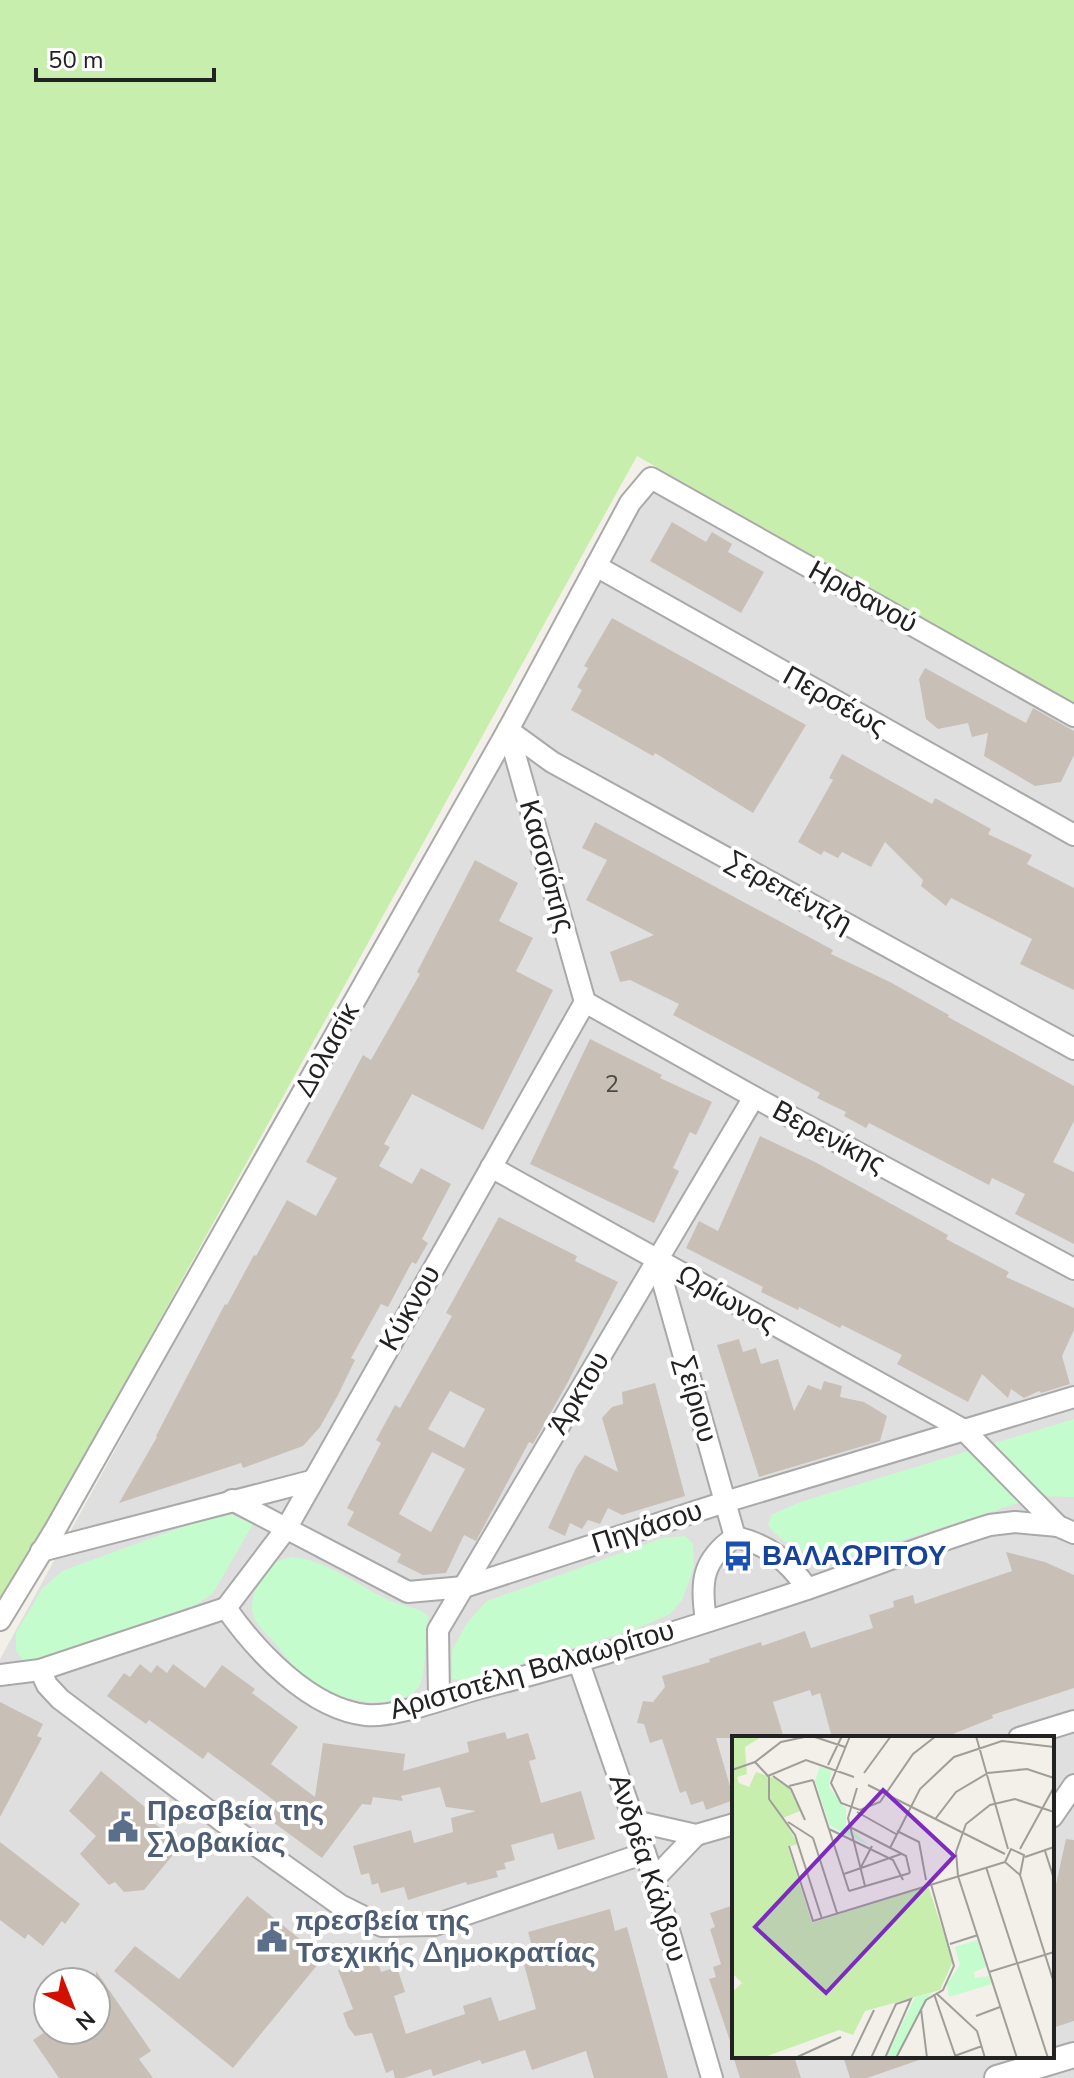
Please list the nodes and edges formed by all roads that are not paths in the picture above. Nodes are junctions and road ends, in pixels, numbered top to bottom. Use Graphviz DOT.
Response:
graph roads {
  1 [pos="651,478"];
  2 [pos="596,566"];
  3 [pos="1074,716"];
  4 [pos="508,730"];
  5 [pos="1074,835"];
  6 [pos="585,1002"];
  7 [pos="1074,1049"];
  8 [pos="754,1097"];
  9 [pos="491,1167"];
  10 [pos="657,1261"];
  11 [pos="1074,1269"];
  12 [pos="1074,1397"];
  13 [pos="964,1430"];
  14 [pos="311,1481"];
  15 [pos="232,1500"];
  16 [pos="725,1502"];
  17 [pos="286,1529"];
  18 [pos="1066,1529"];
  19 [pos="735,1537"];
  20 [pos="41,1551"];
  21 [pos="464,1587"];
  22 [pos="807,1588"];
  23 [pos="226,1608"];
  24 [pos="0,1620"];
  25 [pos="706,1620"];
  26 [pos="578,1660"];
  27 [pos="40,1670"];
  28 [pos="0,1675"];
  29 [pos="439,1699"];
  30 [pos="1074,1721"];
  31 [pos="1025,1736"];
  32 [pos="1074,1785"];
  33 [pos="1054,1814"];
  34 [pos="634,1821"];
  35 [pos="732,1825"];
  36 [pos="696,1835"];
  37 [pos="645,1853"];
  38 [pos="654,1879"];
  39 [pos="1074,2055"];
  40 [pos="1024,2068"];
  41 [pos="712,2078"];
  42 [pos="997,2078"];
  1 -- 2 [label="street, Δολασίκ"];
  1 -- 3 [label="street, Ηριδανού"];
  2 -- 4 [label="street, Δολασίκ"];
  2 -- 5 [label="street, Περσέως"];
  4 -- 6 [label="street, Κασσιόπης"];
  4 -- 7 [label="street, Σερεπέντζη"];
  4 -- 20 [label="street, Δολασίκ"];
  6 -- 8 [label="street, Βερενίκης"];
  6 -- 9 [label="street, Κύκνου"];
  8 -- 10 [label="street, Άρκτου"];
  8 -- 11 [label="street, Βερενίκης"];
  9 -- 10 [label="street, Ωρίωνος"];
  9 -- 14 [label="street, Κύκνου"];
  10 -- 13 [label="street, Ωρίωνος"];
  10 -- 16 [label="street, Σείριου"];
  10 -- 21 [label="street, Άρκτου"];
  12 -- 13 [label="street, Πηγάσου"];
  13 -- 16 [label="street, Πηγάσου"];
  13 -- 18 [label="street, Ωρίωνος"];
  14 -- 15 [label="street"];
  14 -- 17 [label="street, Κύκνου"];
  15 -- 17 [label="street, Πηγάσου"];
  15 -- 20 [label="street"];
  16 -- 19 [label="street, Σείριου"];
  16 -- 21 [label="street, Πηγάσου"];
  17 -- 21 [label="street, Πηγάσου"];
  17 -- 23 [label="street, Κύκνου"];
  18 -- 22 [label="street, Αριστοτέλη Βαλαωρίτου"];
  19 -- 22 [label="street"];
  19 -- 25 [label="street"];
  20 -- 24 [label="street, Δολασίκ"];
  21 -- 29 [label="street, Άρκτου"];
  22 -- 25 [label="street, Αριστοτέλη Βαλαωρίτου"];
  23 -- 27 [label="street"];
  23 -- 29 [label="street, Αριστοτέλη Βαλαωρίτου"];
  25 -- 26 [label="street, Αριστοτέλη Βαλαωρίτου"];
  26 -- 29 [label="street, Αριστοτέλη Βαλαωρίτου"];
  26 -- 34 [label="street, Ανδρέα Κάλβου"];
  27 -- 28 [label="street"];
  27 -- 37 [label="street"];
  30 -- 31 [label="street"];
  32 -- 33 [label="street"];
  34 -- 36 [label="street"];
  34 -- 37 [label="street, Ανδρέα Κάλβου"];
  35 -- 36 [label="street"];
  36 -- 38 [label="street"];
  37 -- 38 [label="street, Ανδρέα Κάλβου"];
  38 -- 41 [label="street, Ανδρέα Κάλβου"];
  39 -- 40 [label="street"];
  40 -- 42 [label="street"];
}
